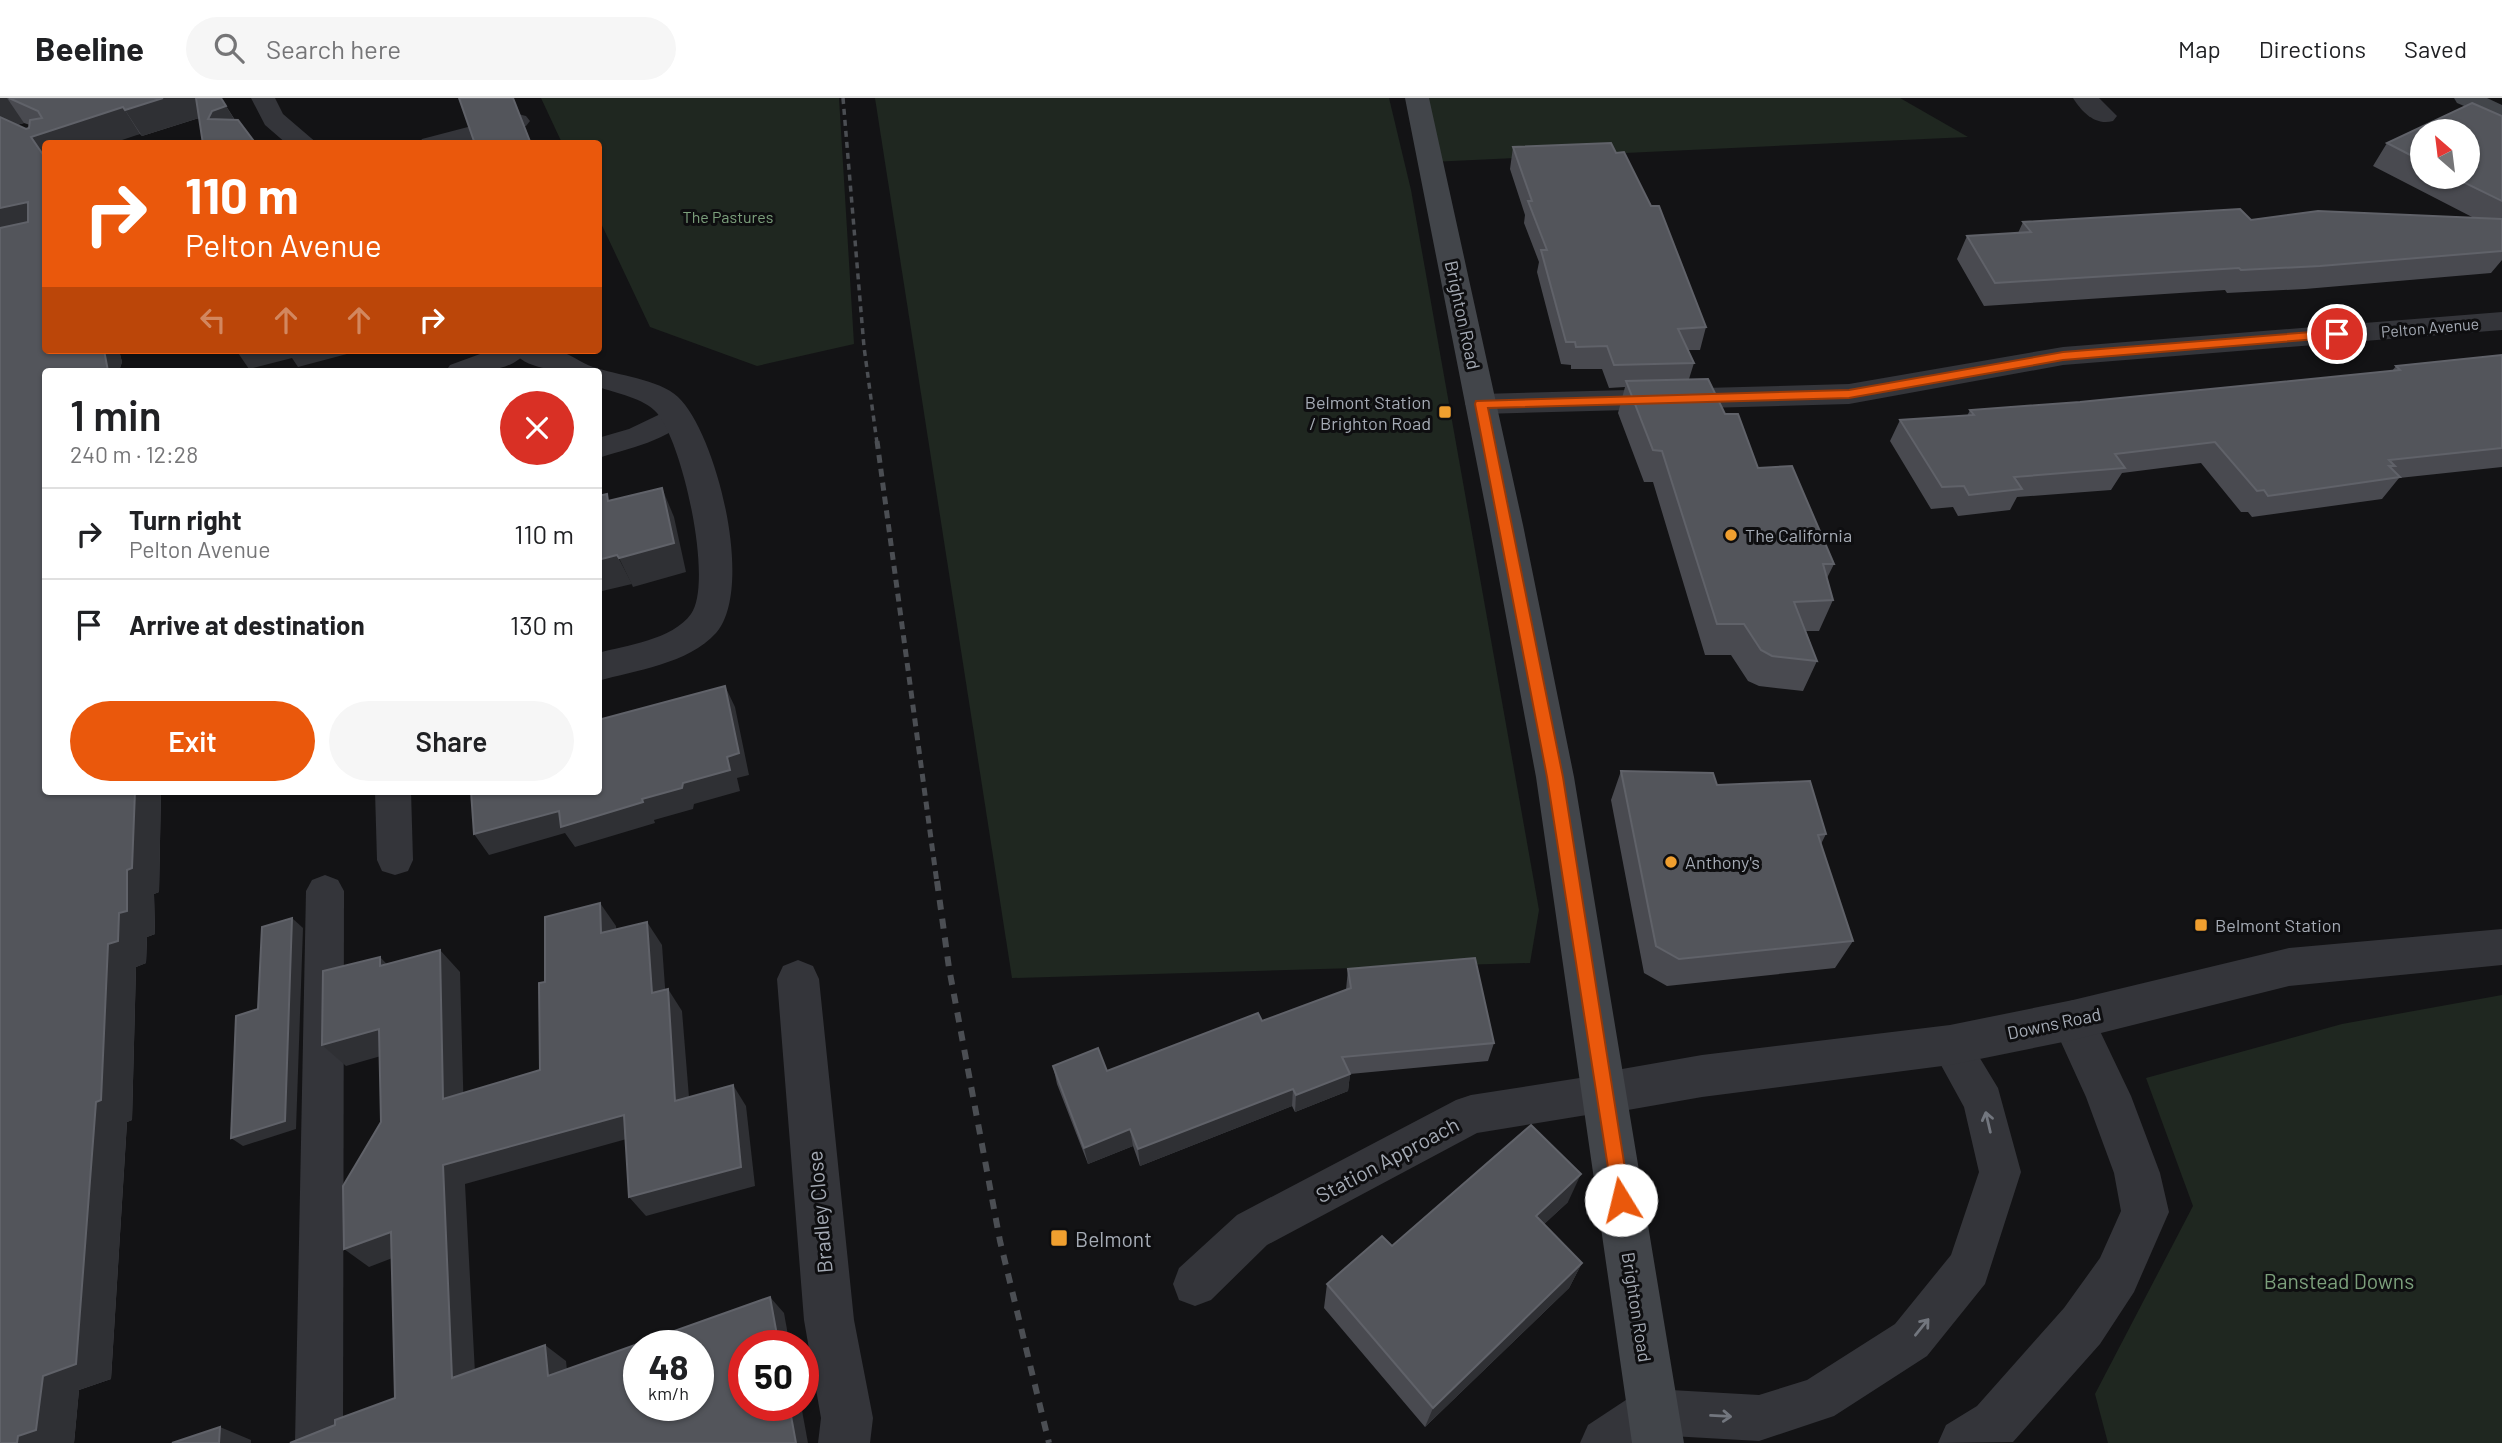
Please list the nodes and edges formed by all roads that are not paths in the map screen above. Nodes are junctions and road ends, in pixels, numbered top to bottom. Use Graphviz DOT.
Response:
graph roads {
  1 [pos="263,98"];
  2 [pos="1417,98"];
  3 [pos="2085,98"];
  4 [pos="2466,98"];
  5 [pos="2502,114"];
  6 [pos="2104,116"];
  7 [pos="520,120"];
  8 [pos="294,140"];
  9 [pos="445,140"];
  10 [pos="2502,321"];
  11 [pos="505,354"];
  12 [pos="537,354"];
  13 [pos="471,368"];
  14 [pos="573,368"];
  15 [pos="602,378"];
  16 [pos="1481,404"];
  17 [pos="675,416"];
  18 [pos="602,447"];
  19 [pos="602,666"];
  20 [pos="393,795"];
  21 [pos="395,860"];
  22 [pos="325,891"];
  23 [pos="2502,947"];
  24 [pos="798,979"];
  25 [pos="2073,1020"];
  26 [pos="1950,1045"];
  27 [pos="1605,1093"];
  28 [pos="1195,1284"];
  29 [pos="1655,1428"];
  30 [pos="319,1443"];
  31 [pos="844,1443"];
  32 [pos="1606,1443"];
  33 [pos="1964,1443"];
  1 -- 8 [label="street"];
  2 -- 16 [label="main road, Brighton Road"];
  3 -- 6 [label="street"];
  4 -- 5 [label="main road"];
  7 -- 9 [label="lane"];
  10 -- 16 [label="street, Pelton Avenue"];
  11 -- 13 [label="lane"];
  12 -- 14 [label="street"];
  15 -- 17 [label="street"];
  16 -- 27 [label="main road, Brighton Road"];
  17 -- 18 [label="lane"];
  17 -- 19 [label="street"];
  20 -- 21 [label="lane"];
  22 -- 30 [label="lane"];
  23 -- 25 [label="street, Downs Road"];
  24 -- 31 [label="street, Bradley Close"];
  25 -- 26 [label="street, Downs Road"];
  25 -- 33 [label="street"];
  26 -- 27 [label="street, Downs Road"];
  29 -- 26 [label="lane, one-way"];
  27 -- 28 [label="lane, Station Approach"];
  27 -- 29 [label="main road, Brighton Road"];
  29 -- 32 [label="street"];
}
